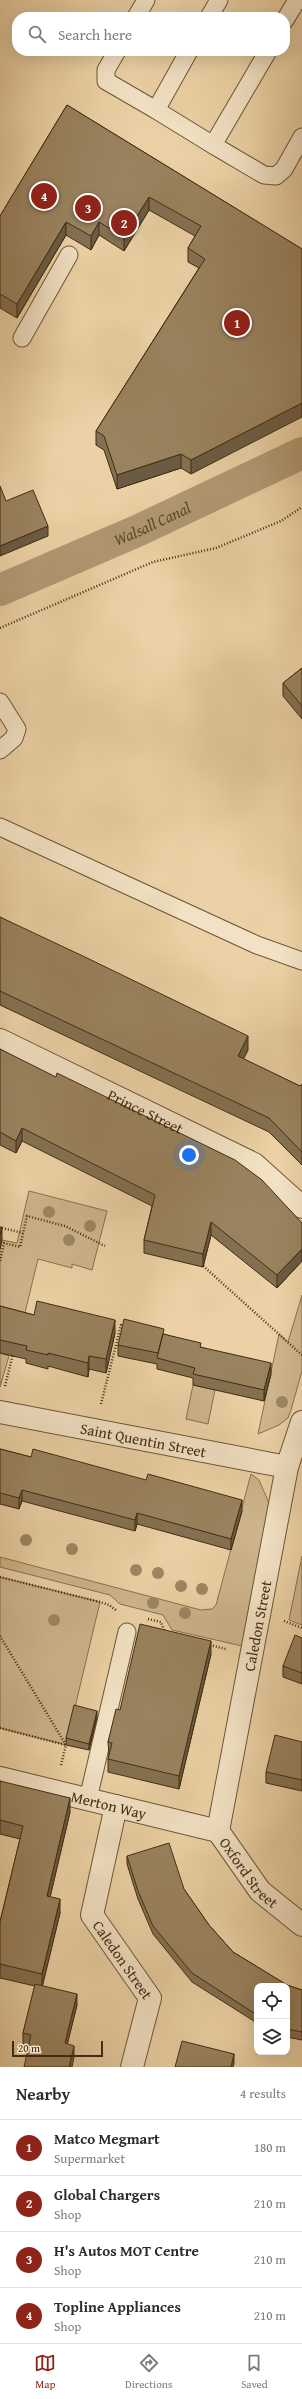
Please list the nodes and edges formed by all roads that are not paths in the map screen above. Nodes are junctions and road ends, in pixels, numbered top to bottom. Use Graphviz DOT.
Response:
graph roads {
  1 [pos="146,0"];
  2 [pos="219,0"];
  3 [pos="297,0"];
  4 [pos="139,12"];
  5 [pos="212,12"];
  6 [pos="290,12"];
  7 [pos="113,56"];
  8 [pos="186,56"];
  9 [pos="265,56"];
  10 [pos="156,110"];
  11 [pos="302,137"];
  12 [pos="212,145"];
  13 [pos="69,255"];
  14 [pos="22,338"];
  15 [pos="0,702"];
  16 [pos="0,750"];
  17 [pos="0,827"];
  18 [pos="302,961"];
  19 [pos="0,1040"];
  20 [pos="302,1208"];
  21 [pos="0,1412"];
  22 [pos="302,1422"];
  23 [pos="286,1467"];
  24 [pos="127,1632"];
  25 [pos="0,1778"];
  26 [pos="88,1799"];
  27 [pos="116,1806"];
  28 [pos="218,1831"];
  29 [pos="302,1925"];
  30 [pos="132,2067"];
  1 -- 4 [label="lane"];
  2 -- 5 [label="lane"];
  3 -- 6 [label="lane"];
  7 -- 10 [label="lane"];
  8 -- 10 [label="lane"];
  9 -- 12 [label="lane"];
  10 -- 12 [label="lane"];
  11 -- 12 [label="lane"];
  13 -- 14 [label="lane"];
  15 -- 16 [label="lane"];
  17 -- 18 [label="lane"];
  19 -- 20 [label="street, Prince Street"];
  21 -- 23 [label="street, Saint Quentin Street"];
  22 -- 23 [label="street, Caledon Street"];
  23 -- 28 [label="street, Caledon Street"];
  24 -- 26 [label="lane"];
  25 -- 26 [label="street, Merton Way"];
  26 -- 27 [label="street, Merton Way"];
  27 -- 28 [label="street, Merton Way"];
  27 -- 30 [label="street, Caledon Street"];
  28 -- 29 [label="street, Oxford Street"];
}
